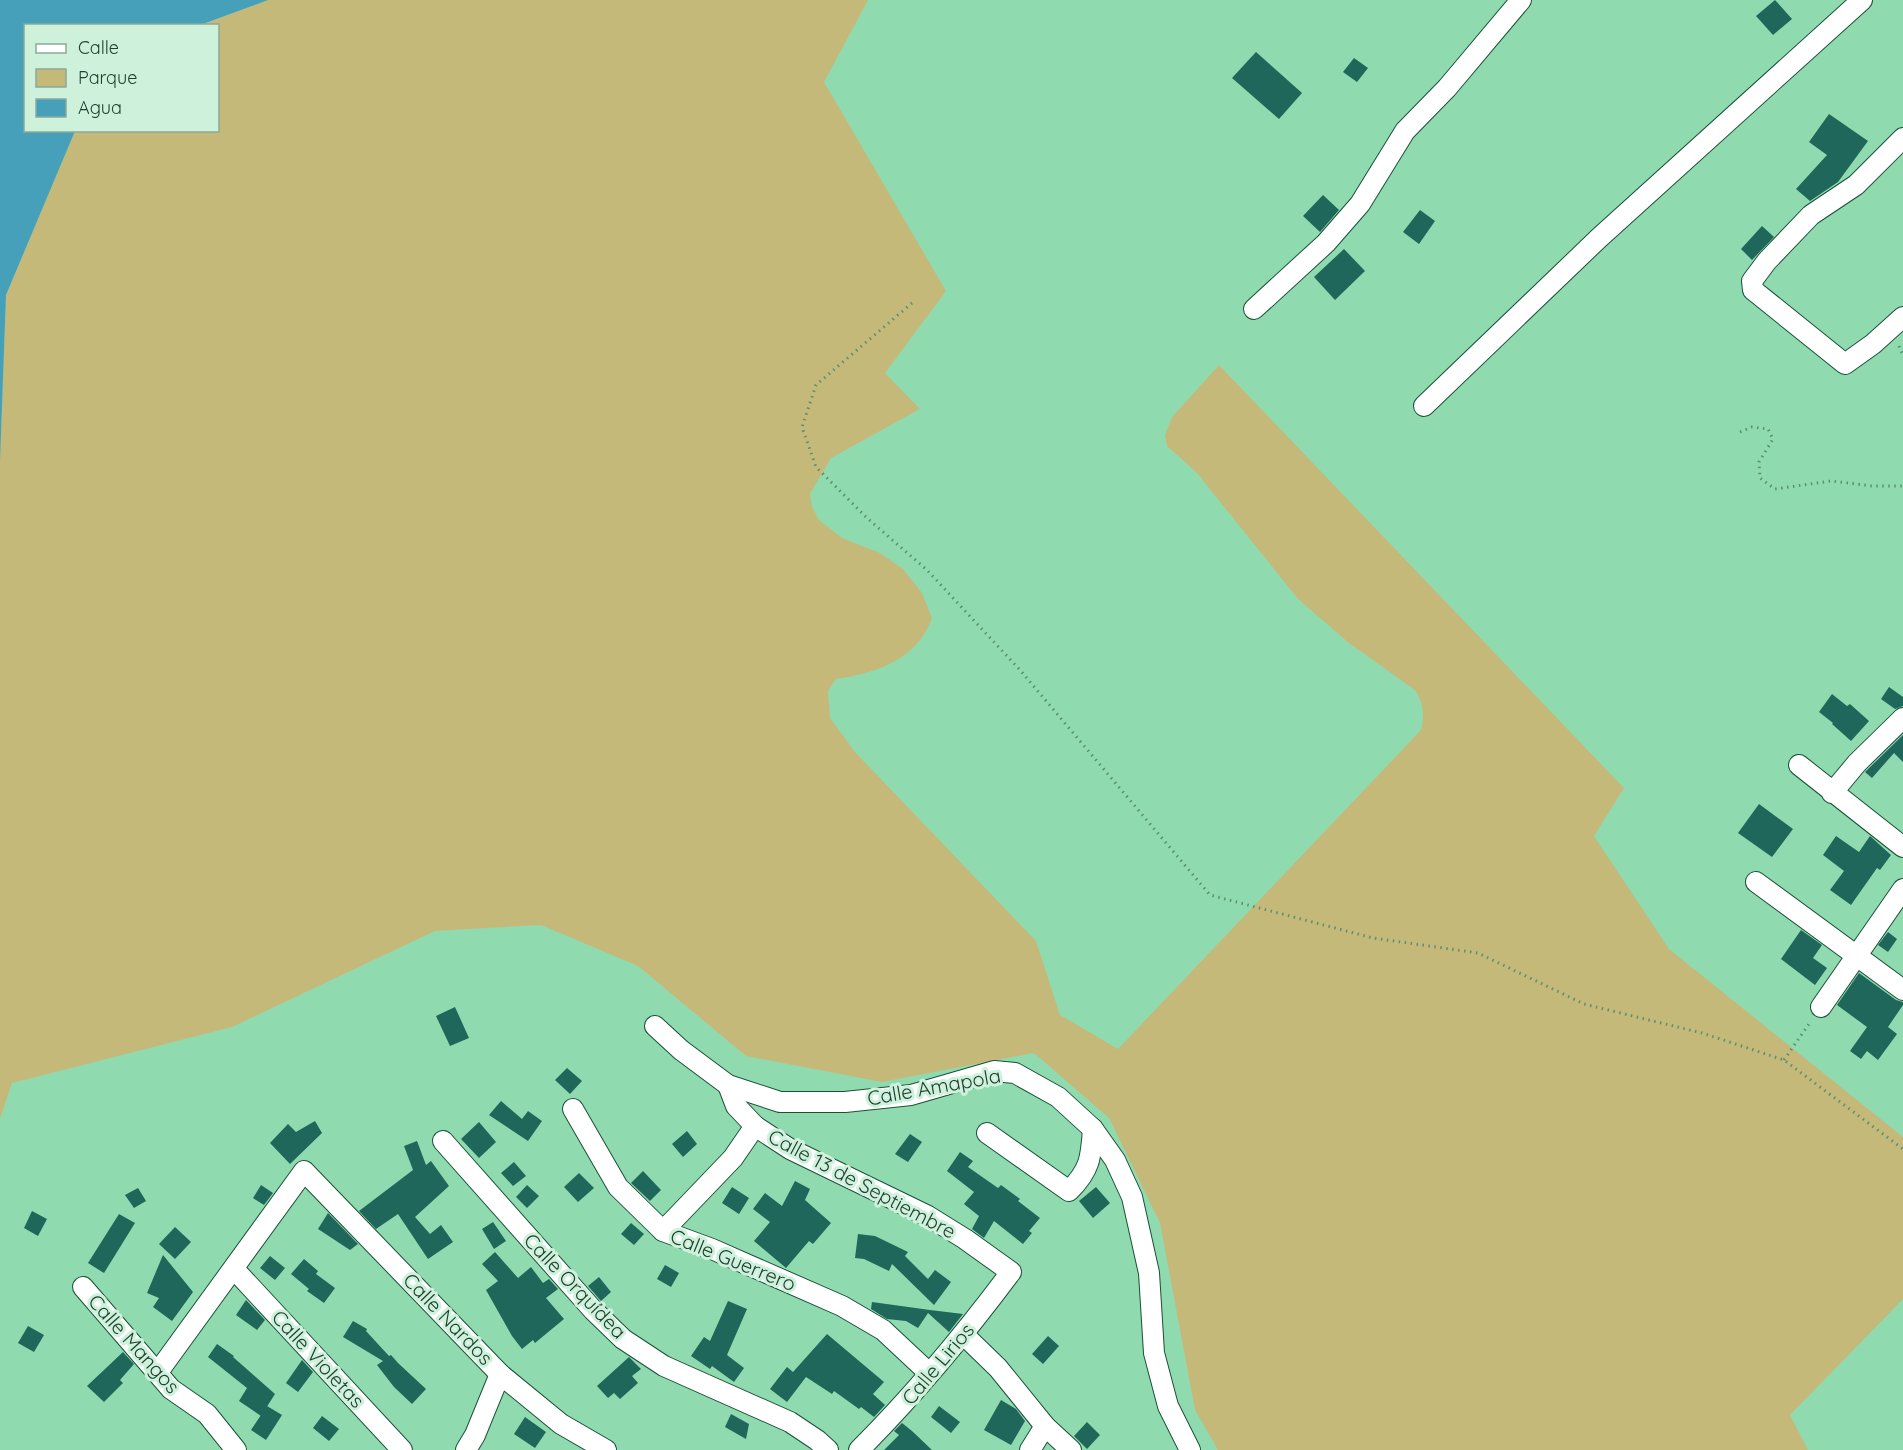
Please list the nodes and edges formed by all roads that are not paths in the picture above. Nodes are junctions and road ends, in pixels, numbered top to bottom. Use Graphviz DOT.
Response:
graph roads {
  1 [pos="1521,0"];
  2 [pos="1862,0"];
  3 [pos="1903,138"];
  4 [pos="1254,309"];
  5 [pos="1903,317"];
  6 [pos="1424,406"];
  7 [pos="1903,718"];
  8 [pos="1799,765"];
  9 [pos="1832,793"];
  10 [pos="1903,847"];
  11 [pos="1756,882"];
  12 [pos="1903,889"];
  13 [pos="1856,956"];
  14 [pos="1903,990"];
  15 [pos="1821,1007"];
  16 [pos="655,1026"];
  17 [pos="728,1085"];
  18 [pos="573,1109"];
  19 [pos="755,1126"];
  20 [pos="1093,1129"];
  21 [pos="987,1133"];
  22 [pos="442,1141"];
  23 [pos="663,1231"];
  24 [pos="234,1269"];
  25 [pos="1011,1272"];
  26 [pos="83,1287"];
  27 [pos="964,1335"];
  28 [pos="158,1372"];
  29 [pos="929,1373"];
  30 [pos="500,1374"];
  31 [pos="1045,1426"];
  32 [pos="818,1447"];
  33 [pos="236,1450"];
  34 [pos="402,1450"];
  35 [pos="466,1450"];
  36 [pos="606,1450"];
  37 [pos="859,1450"];
  38 [pos="1029,1450"];
  39 [pos="1071,1450"];
  40 [pos="1190,1450"];
  1 -- 4 [label="street"];
  2 -- 6 [label="street"];
  3 -- 5 [label="street"];
  7 -- 9 [label="street"];
  8 -- 9 [label="street"];
  9 -- 10 [label="street"];
  11 -- 13 [label="street"];
  12 -- 13 [label="street"];
  13 -- 14 [label="street"];
  13 -- 15 [label="street"];
  16 -- 17 [label="street, Calle Amapola"];
  17 -- 19 [label="street, Calle 13 de Septiembre"];
  17 -- 20 [label="street, Calle Amapola"];
  18 -- 23 [label="street, Calle Guerrero"];
  19 -- 23 [label="street"];
  19 -- 25 [label="street, Calle 13 de Septiembre"];
  20 -- 21 [label="street"];
  20 -- 40 [label="street, Calle Amapola"];
  22 -- 32 [label="street, Calle Orquídea"];
  23 -- 29 [label="street, Calle Guerrero"];
  24 -- 28 [label="street"];
  24 -- 30 [label="street, Calle Nardos"];
  24 -- 34 [label="street, Calle Violetas"];
  25 -- 27 [label="street, Calle Lirios"];
  26 -- 28 [label="street, Calle Mangos"];
  27 -- 29 [label="street, Calle Lirios"];
  27 -- 31 [label="street"];
  28 -- 33 [label="street, Calle Mangos"];
  29 -- 37 [label="street, Calle Lirios"];
  30 -- 35 [label="street"];
  30 -- 36 [label="street, Calle Nardos"];
  31 -- 38 [label="street"];
  31 -- 39 [label="street"];
}
